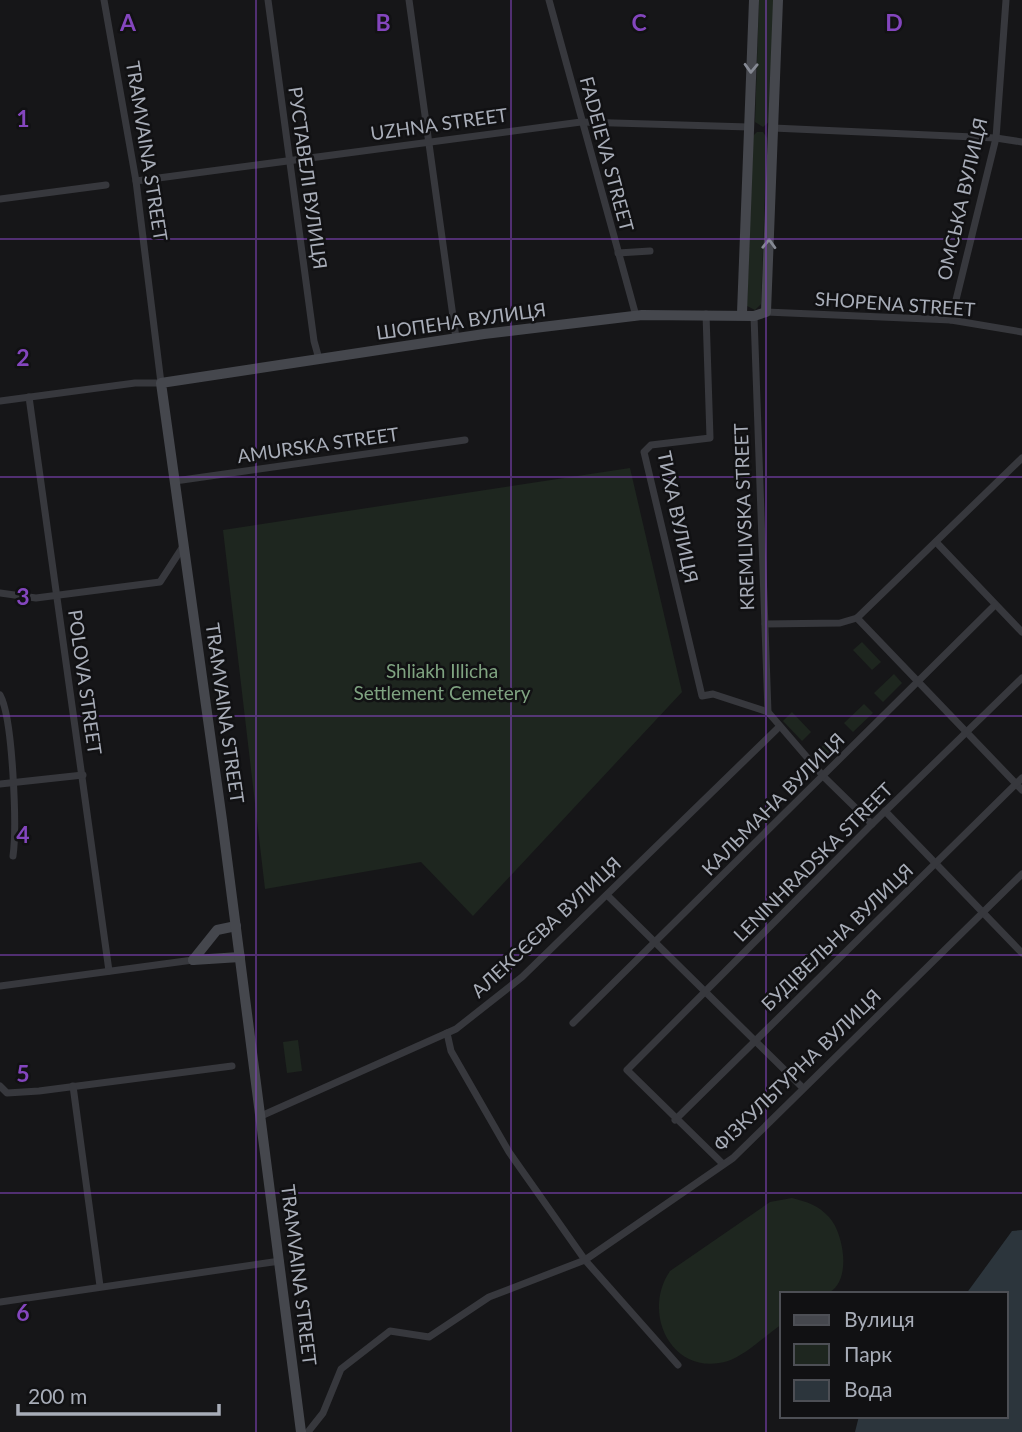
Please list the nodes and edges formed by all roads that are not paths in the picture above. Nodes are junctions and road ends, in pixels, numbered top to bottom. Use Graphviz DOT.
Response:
graph roads {
  1 [pos="104,0"];
  2 [pos="268,0"];
  3 [pos="409,0"];
  4 [pos="549,0"];
  5 [pos="754,0"];
  6 [pos="778,0"];
  7 [pos="1006,0"];
  8 [pos="581,122"];
  9 [pos="749,127"];
  10 [pos="773,128"];
  11 [pos="996,138"];
  12 [pos="429,141"];
  13 [pos="1022,142"];
  14 [pos="289,161"];
  15 [pos="136,181"];
  16 [pos="106,185"];
  17 [pos="0,199"];
  18 [pos="650,251"];
  19 [pos="618,253"];
  20 [pos="766,312"];
  21 [pos="742,313"];
  22 [pos="706,314"];
  23 [pos="636,316"];
  24 [pos="754,316"];
  25 [pos="951,320"];
  26 [pos="1022,332"];
  27 [pos="456,338"];
  28 [pos="320,359"];
  29 [pos="161,383"];
  30 [pos="29,397"];
  31 [pos="0,401"];
  32 [pos="465,440"];
  33 [pos="1022,458"];
  34 [pos="175,481"];
  35 [pos="936,542"];
  36 [pos="184,545"];
  37 [pos="0,593"];
  38 [pos="57,597"];
  39 [pos="995,605"];
  40 [pos="857,618"];
  41 [pos="765,624"];
  42 [pos="1022,632"];
  43 [pos="1022,678"];
  44 [pos="918,682"];
  45 [pos="0,695"];
  46 [pos="770,714"];
  47 [pos="779,727"];
  48 [pos="966,732"];
  49 [pos="83,775"];
  50 [pos="824,777"];
  51 [pos="14,783"];
  52 [pos="0,784"];
  53 [pos="1020,784"];
  54 [pos="885,811"];
  55 [pos="872,824"];
  56 [pos="13,856"];
  57 [pos="935,863"];
  58 [pos="1022,874"];
  59 [pos="607,895"];
  60 [pos="982,912"];
  61 [pos="236,926"];
  62 [pos="654,943"];
  63 [pos="1022,953"];
  64 [pos="240,957"];
  65 [pos="193,960"];
  66 [pos="109,971"];
  67 [pos="0,986"];
  68 [pos="705,993"];
  69 [pos="573,1023"];
  70 [pos="447,1033"];
  71 [pos="754,1040"];
  72 [pos="232,1066"];
  73 [pos="0,1086"];
  74 [pos="74,1086"];
  75 [pos="803,1088"];
  76 [pos="261,1115"];
  77 [pos="676,1120"];
  78 [pos="723,1164"];
  79 [pos="585,1260"];
  80 [pos="279,1261"];
  81 [pos="100,1286"];
  82 [pos="0,1302"];
  83 [pos="678,1365"];
  84 [pos="301,1432"];
  85 [pos="308,1432"];
  1 -- 15 [label="street, TRAMVAINA STREET"];
  2 -- 14 [label="street, РУСТАВЕЛІ ВУЛИЦЯ"];
  3 -- 12 [label="street"];
  4 -- 8 [label="street, FADEIEVA STREET"];
  5 -- 9 [label="street, one-way"];
  6 -- 10 [label="street"];
  7 -- 11 [label="street, ОМСЬКА ВУЛИЦЯ"];
  8 -- 9 [label="street, UZHNA STREET"];
  8 -- 12 [label="street, UZHNA STREET"];
  8 -- 19 [label="street, FADEIEVA STREET"];
  9 -- 21 [label="street"];
  10 -- 11 [label="street"];
  20 -- 10 [label="street, one-way"];
  11 -- 13 [label="street"];
  11 -- 25 [label="street, ОМСЬКА ВУЛИЦЯ"];
  12 -- 14 [label="street, UZHNA STREET"];
  12 -- 27 [label="street"];
  14 -- 15 [label="street, UZHNA STREET"];
  14 -- 28 [label="street, РУСТАВЕЛІ ВУЛИЦЯ"];
  15 -- 29 [label="street, TRAMVAINA STREET"];
  16 -- 17 [label="street"];
  18 -- 19 [label="street"];
  19 -- 23 [label="street, FADEIEVA STREET"];
  20 -- 24 [label="street"];
  20 -- 25 [label="street, SHOPENA STREET"];
  21 -- 22 [label="street, ШОПЕНА ВУЛИЦЯ"];
  21 -- 24 [label="street, ШОПЕНА ВУЛИЦЯ"];
  22 -- 23 [label="street, ШОПЕНА ВУЛИЦЯ"];
  22 -- 46 [label="street, ТИХА ВУЛИЦЯ"];
  23 -- 27 [label="street, ШОПЕНА ВУЛИЦЯ"];
  24 -- 41 [label="street, KREMLIVSKA STREET"];
  25 -- 26 [label="street, SHOPENA STREET"];
  27 -- 28 [label="street, ШОПЕНА ВУЛИЦЯ"];
  28 -- 29 [label="street, ШОПЕНА ВУЛИЦЯ"];
  29 -- 30 [label="street"];
  29 -- 34 [label="street, TRAMVAINA STREET"];
  30 -- 31 [label="street"];
  30 -- 38 [label="street, POLOVA STREET"];
  32 -- 34 [label="street, AMURSKA STREET"];
  33 -- 35 [label="street"];
  34 -- 36 [label="street, TRAMVAINA STREET"];
  35 -- 39 [label="street"];
  35 -- 40 [label="street"];
  36 -- 38 [label="street"];
  36 -- 61 [label="street, TRAMVAINA STREET"];
  37 -- 38 [label="street"];
  38 -- 49 [label="street, POLOVA STREET"];
  39 -- 42 [label="street"];
  39 -- 44 [label="street, КАЛЬМАНА ВУЛИЦЯ"];
  40 -- 41 [label="street"];
  40 -- 44 [label="street"];
  41 -- 46 [label="street, KREMLIVSKA STREET"];
  43 -- 48 [label="street, LENINHRADSKA STREET"];
  44 -- 48 [label="street"];
  44 -- 50 [label="street, КАЛЬМАНА ВУЛИЦЯ"];
  45 -- 51 [label="street"];
  46 -- 47 [label="street"];
  47 -- 50 [label="street"];
  47 -- 59 [label="street, АЛЕКСЄЄВА ВУЛИЦЯ"];
  48 -- 53 [label="street"];
  48 -- 54 [label="street, LENINHRADSKA STREET"];
  49 -- 51 [label="street"];
  49 -- 66 [label="street, POLOVA STREET"];
  50 -- 55 [label="street"];
  50 -- 62 [label="street, КАЛЬМАНА ВУЛИЦЯ"];
  51 -- 52 [label="street"];
  51 -- 56 [label="street"];
  53 -- 57 [label="street, БУДІВЕЛЬНА ВУЛИЦЯ"];
  54 -- 55 [label="street, LENINHRADSKA STREET"];
  54 -- 57 [label="street"];
  55 -- 68 [label="street, LENINHRADSKA STREET"];
  57 -- 60 [label="street"];
  57 -- 71 [label="street, БУДІВЕЛЬНА ВУЛИЦЯ"];
  58 -- 60 [label="street, ФIЗКУЛЬТУРНА ВУЛИЦЯ"];
  59 -- 62 [label="street"];
  59 -- 70 [label="street, АЛЕКСЄЄВА ВУЛИЦЯ"];
  60 -- 63 [label="street"];
  60 -- 75 [label="street, ФIЗКУЛЬТУРНА ВУЛИЦЯ"];
  61 -- 64 [label="street, TRAMVAINA STREET"];
  61 -- 65 [label="street"];
  62 -- 68 [label="street"];
  62 -- 69 [label="street, КАЛЬМАНА ВУЛИЦЯ"];
  64 -- 65 [label="street"];
  64 -- 76 [label="street, TRAMVAINA STREET"];
  65 -- 66 [label="street"];
  66 -- 67 [label="street"];
  68 -- 71 [label="street"];
  68 -- 77 [label="street, LENINHRADSKA STREET"];
  70 -- 76 [label="street, АЛЕКСЄЄВА ВУЛИЦЯ"];
  70 -- 79 [label="street"];
  71 -- 75 [label="street"];
  71 -- 77 [label="street, БУДІВЕЛЬНА ВУЛИЦЯ"];
  72 -- 74 [label="street"];
  73 -- 74 [label="street"];
  74 -- 81 [label="street"];
  75 -- 78 [label="street, ФIЗКУЛЬТУРНА ВУЛИЦЯ"];
  76 -- 80 [label="street, TRAMVAINA STREET"];
  77 -- 78 [label="street"];
  78 -- 79 [label="street, ФIЗКУЛЬТУРНА ВУЛИЦЯ"];
  79 -- 83 [label="street"];
  79 -- 85 [label="street, ФIЗКУЛЬТУРНА ВУЛИЦЯ"];
  80 -- 81 [label="street"];
  80 -- 84 [label="street, TRAMVAINA STREET"];
  81 -- 82 [label="street"];
}
